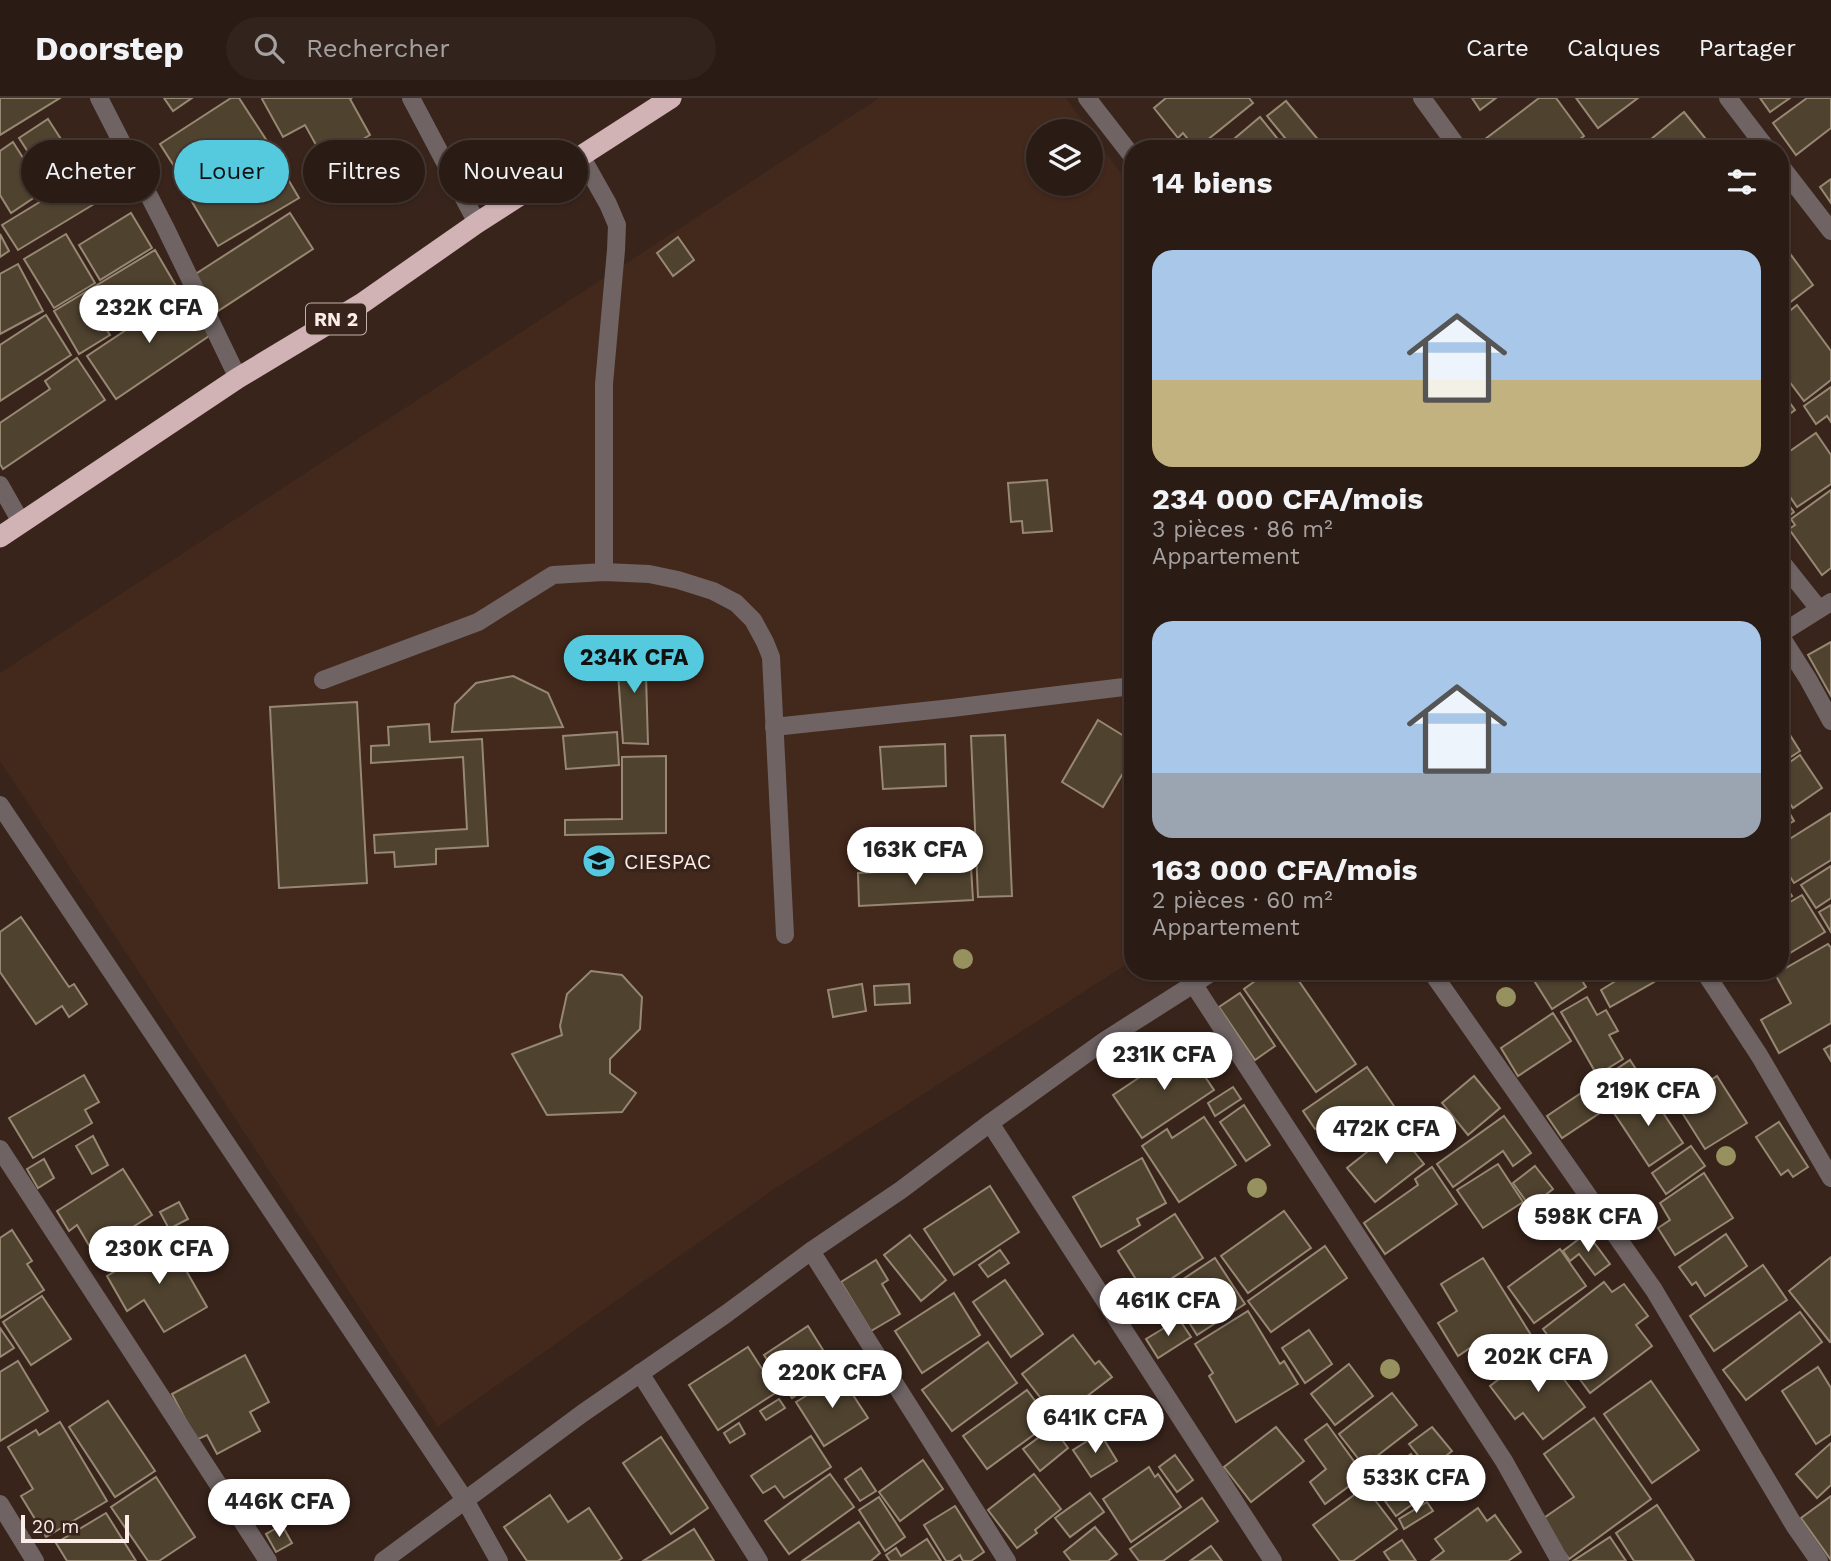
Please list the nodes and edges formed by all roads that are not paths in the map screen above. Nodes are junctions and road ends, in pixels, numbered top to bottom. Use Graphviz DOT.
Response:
graph roads {
  1 [pos="99,98"];
  2 [pos="411,98"];
  3 [pos="671,98"];
  4 [pos="1087,98"];
  5 [pos="1422,98"];
  6 [pos="1728,98"];
  7 [pos="1452,140"];
  8 [pos="1760,140"];
  9 [pos="1124,146"];
  10 [pos="588,151"];
  11 [pos="588,168"];
  12 [pos="1789,177"];
  13 [pos="508,203"];
  14 [pos="477,223"];
  15 [pos="1831,232"];
  16 [pos="238,378"];
  17 [pos="0,485"];
  18 [pos="21,522"];
  19 [pos="0,537"];
  20 [pos="1789,569"];
  21 [pos="604,572"];
  22 [pos="1825,606"];
  23 [pos="1789,628"];
  24 [pos="1789,648"];
  25 [pos="323,680"];
  26 [pos="1124,687"];
  27 [pos="1831,721"];
  28 [pos="774,727"];
  29 [pos="0,805"];
  30 [pos="785,935"];
  31 [pos="1201,980"];
  32 [pos="1437,980"];
  33 [pos="1710,980"];
  34 [pos="1194,985"];
  35 [pos="990,1123"];
  36 [pos="0,1149"];
  37 [pos="1831,1178"];
  38 [pos="811,1251"];
  39 [pos="640,1373"];
  40 [pos="465,1500"];
  41 [pos="0,1504"];
  42 [pos="35,1561"];
  43 [pos="268,1561"];
  44 [pos="383,1561"];
  45 [pos="499,1561"];
  46 [pos="759,1561"];
  47 [pos="1007,1561"];
  48 [pos="1273,1561"];
  49 [pos="1560,1561"];
  50 [pos="1819,1561"];
  1 -- 16 [label="street"];
  2 -- 14 [label="street"];
  3 -- 10 [label="highway, RN 2"];
  4 -- 9 [label="street"];
  5 -- 7 [label="street"];
  6 -- 8 [label="street"];
  11 -- 21 [label="street"];
  12 -- 15 [label="street"];
  13 -- 14 [label="highway, RN 2"];
  14 -- 16 [label="highway, RN 2"];
  16 -- 18 [label="highway, RN 2"];
  17 -- 18 [label="street"];
  18 -- 19 [label="highway, RN 2"];
  20 -- 22 [label="street"];
  21 -- 25 [label="street"];
  21 -- 28 [label="street"];
  22 -- 23 [label="street"];
  24 -- 27 [label="street"];
  26 -- 28 [label="street"];
  28 -- 30 [label="street"];
  29 -- 40 [label="street"];
  31 -- 34 [label="street"];
  32 -- 50 [label="street"];
  33 -- 37 [label="street"];
  34 -- 35 [label="street"];
  34 -- 49 [label="street"];
  35 -- 38 [label="street"];
  35 -- 48 [label="street"];
  36 -- 43 [label="street"];
  38 -- 39 [label="street"];
  38 -- 47 [label="street"];
  39 -- 40 [label="street"];
  39 -- 46 [label="street"];
  40 -- 44 [label="street"];
  40 -- 45 [label="street"];
  41 -- 42 [label="street"];
}
